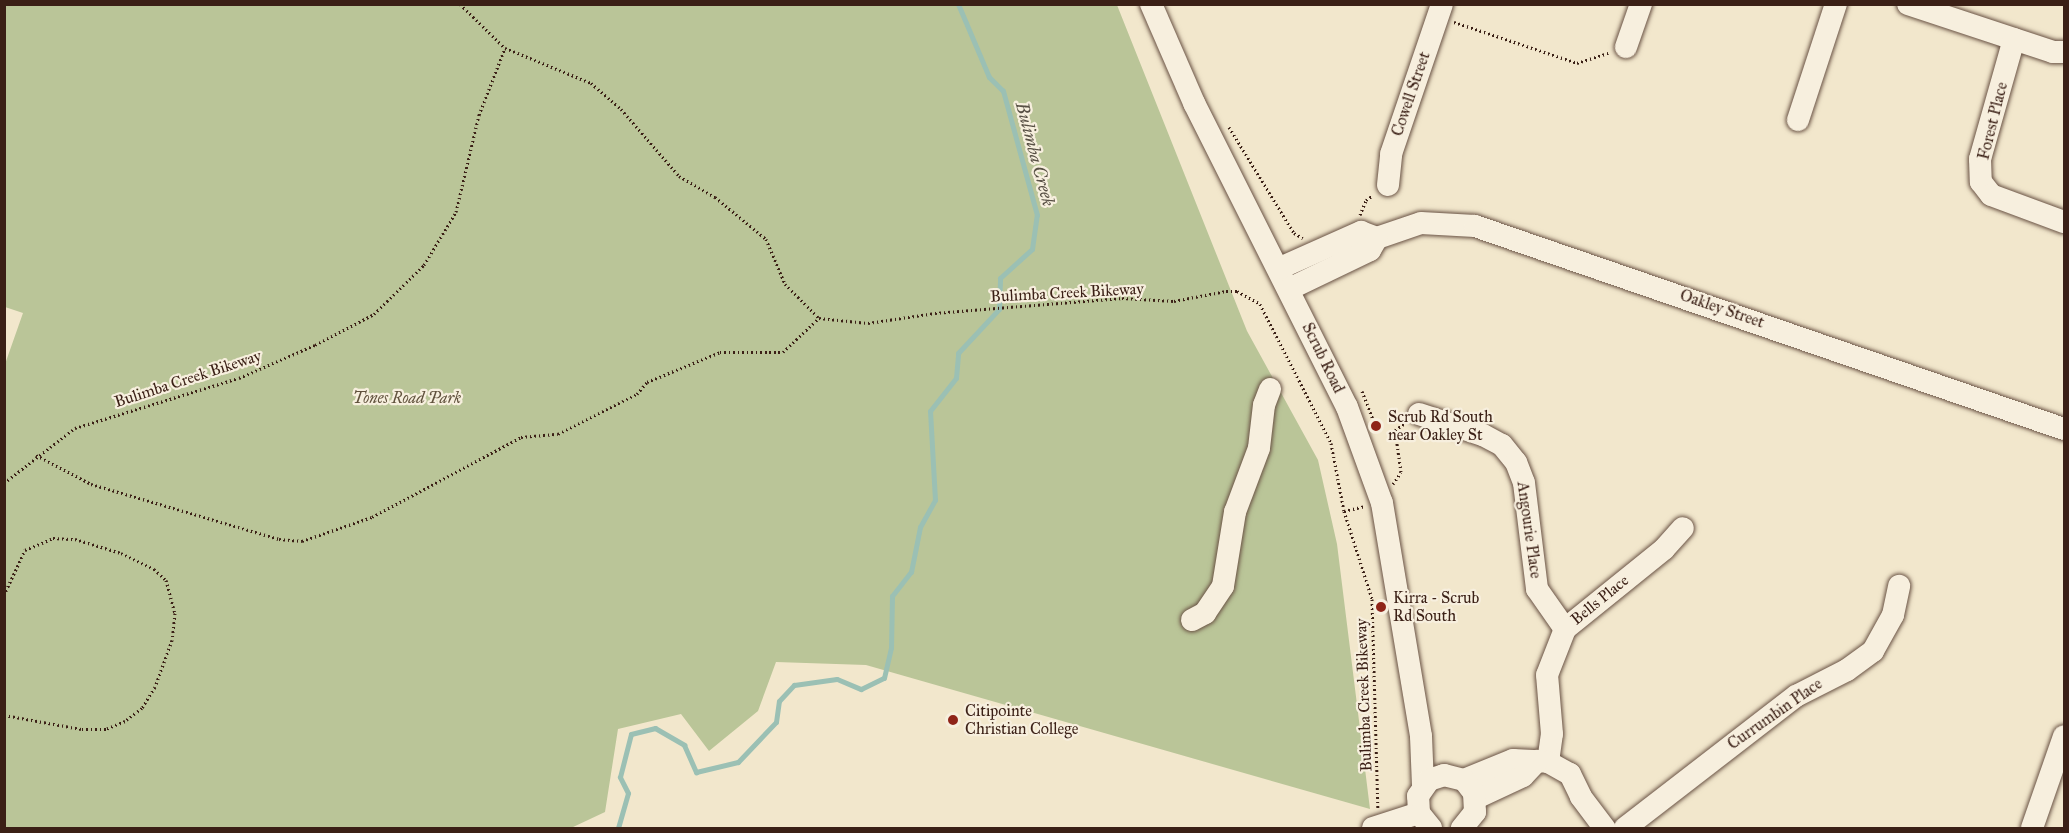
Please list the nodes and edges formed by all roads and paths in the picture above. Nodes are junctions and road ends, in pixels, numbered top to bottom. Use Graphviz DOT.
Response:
graph roads {
  1 [pos="460,4"];
  2 [pos="1151,4"];
  3 [pos="1641,4"];
  4 [pos="1836,4"];
  5 [pos="1908,4"];
  6 [pos="1440,11"];
  7 [pos="2014,39"];
  8 [pos="1626,47"];
  9 [pos="505,48"];
  10 [pos="2064,52"];
  11 [pos="1798,120"];
  12 [pos="1388,185"];
  13 [pos="2064,222"];
  14 [pos="1369,235"];
  15 [pos="1280,268"];
  16 [pos="1289,289"];
  17 [pos="819,318"];
  18 [pos="1270,389"];
  19 [pos="1419,414"];
  20 [pos="2064,429"];
  21 [pos="36,455"];
  22 [pos="4,483"];
  23 [pos="1392,485"];
  24 [pos="1683,528"];
  25 [pos="1899,586"];
  26 [pos="4,595"];
  27 [pos="1192,620"];
  28 [pos="1565,629"];
  29 [pos="4,715"];
  30 [pos="1420,736"];
  31 [pos="2064,736"];
  32 [pos="1543,762"];
  33 [pos="1461,784"];
  34 [pos="1424,786"];
  35 [pos="1425,821"];
  36 [pos="1379,826"];
  37 [pos="1466,827"];
  38 [pos="1604,828"];
  39 [pos="1625,828"];
  40 [pos="2032,828"];
  1 -- 9 [label="path"];
  2 -- 15 [label="street, Scrub Road"];
  3 -- 8 [label="street"];
  4 -- 11 [label="street"];
  5 -- 7 [label="street"];
  6 -- 8 [label="path"];
  6 -- 12 [label="street, Cowell Street"];
  7 -- 10 [label="street"];
  7 -- 13 [label="street, Forest Place"];
  9 -- 17 [label="path"];
  9 -- 21 [label="path, Bulimba Creek Bikeway"];
  12 -- 14 [label="path"];
  14 -- 15 [label="street, Oakley Street"];
  14 -- 16 [label="street, Oakley Street"];
  14 -- 20 [label="street, Oakley Street"];
  15 -- 16 [label="street, Scrub Road"];
  16 -- 30 [label="street, Scrub Road"];
  17 -- 21 [label="path"];
  17 -- 36 [label="path, Bulimba Creek Bikeway"];
  18 -- 27 [label="street"];
  19 -- 23 [label="path"];
  19 -- 28 [label="street, Angourie Place"];
  21 -- 22 [label="path, Bulimba Creek Bikeway"];
  24 -- 28 [label="street, Bells Place"];
  25 -- 39 [label="street, Currumbin Place"];
  26 -- 29 [label="path"];
  28 -- 32 [label="street, Bells Place"];
  30 -- 33 [label="street, Scrub Road"];
  30 -- 34 [label="street, Scrub Road"];
  31 -- 40 [label="street"];
  32 -- 33 [label="street"];
  32 -- 38 [label="street"];
  33 -- 34 [label="street"];
  33 -- 37 [label="street"];
  34 -- 35 [label="street, Scrub Road"];
  35 -- 36 [label="street"];
}
